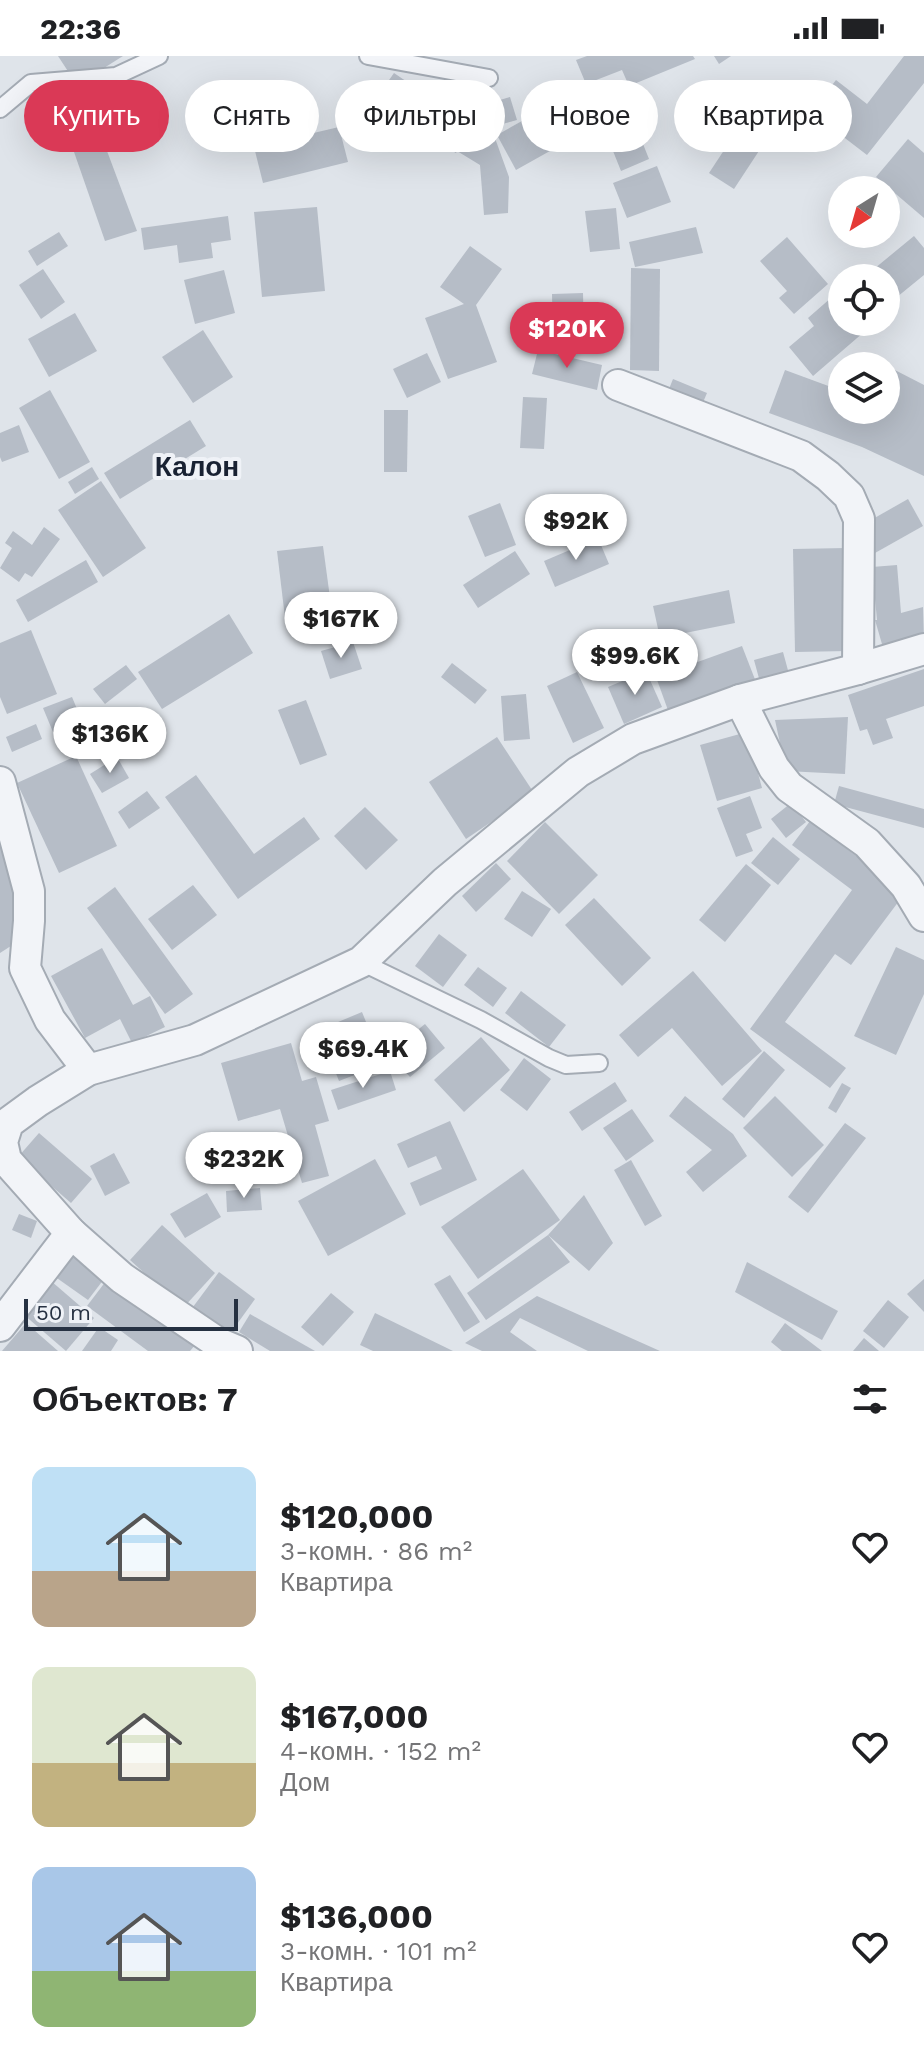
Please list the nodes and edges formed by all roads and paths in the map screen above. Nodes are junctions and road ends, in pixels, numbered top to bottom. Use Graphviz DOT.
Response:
graph roads {
  1 [pos="159,56"];
  2 [pos="368,56"];
  3 [pos="489,78"];
  4 [pos="0,109"];
  5 [pos="618,385"];
  6 [pos="924,649"];
  7 [pos="858,669"];
  8 [pos="740,700"];
  9 [pos="0,782"];
  10 [pos="924,916"];
  11 [pos="361,962"];
  12 [pos="13,973"];
  13 [pos="599,1063"];
  14 [pos="88,1070"];
  15 [pos="71,1233"];
  16 [pos="0,1326"];
  17 [pos="237,1351"];
  1 -- 4 [label="lane"];
  2 -- 3 [label="lane"];
  5 -- 7 [label="street"];
  6 -- 7 [label="street"];
  7 -- 8 [label="street"];
  8 -- 10 [label="street"];
  8 -- 11 [label="street"];
  9 -- 12 [label="street"];
  11 -- 13 [label="lane"];
  11 -- 14 [label="street"];
  12 -- 14 [label="street"];
  14 -- 15 [label="street"];
  15 -- 16 [label="street"];
  15 -- 17 [label="street"];
}
